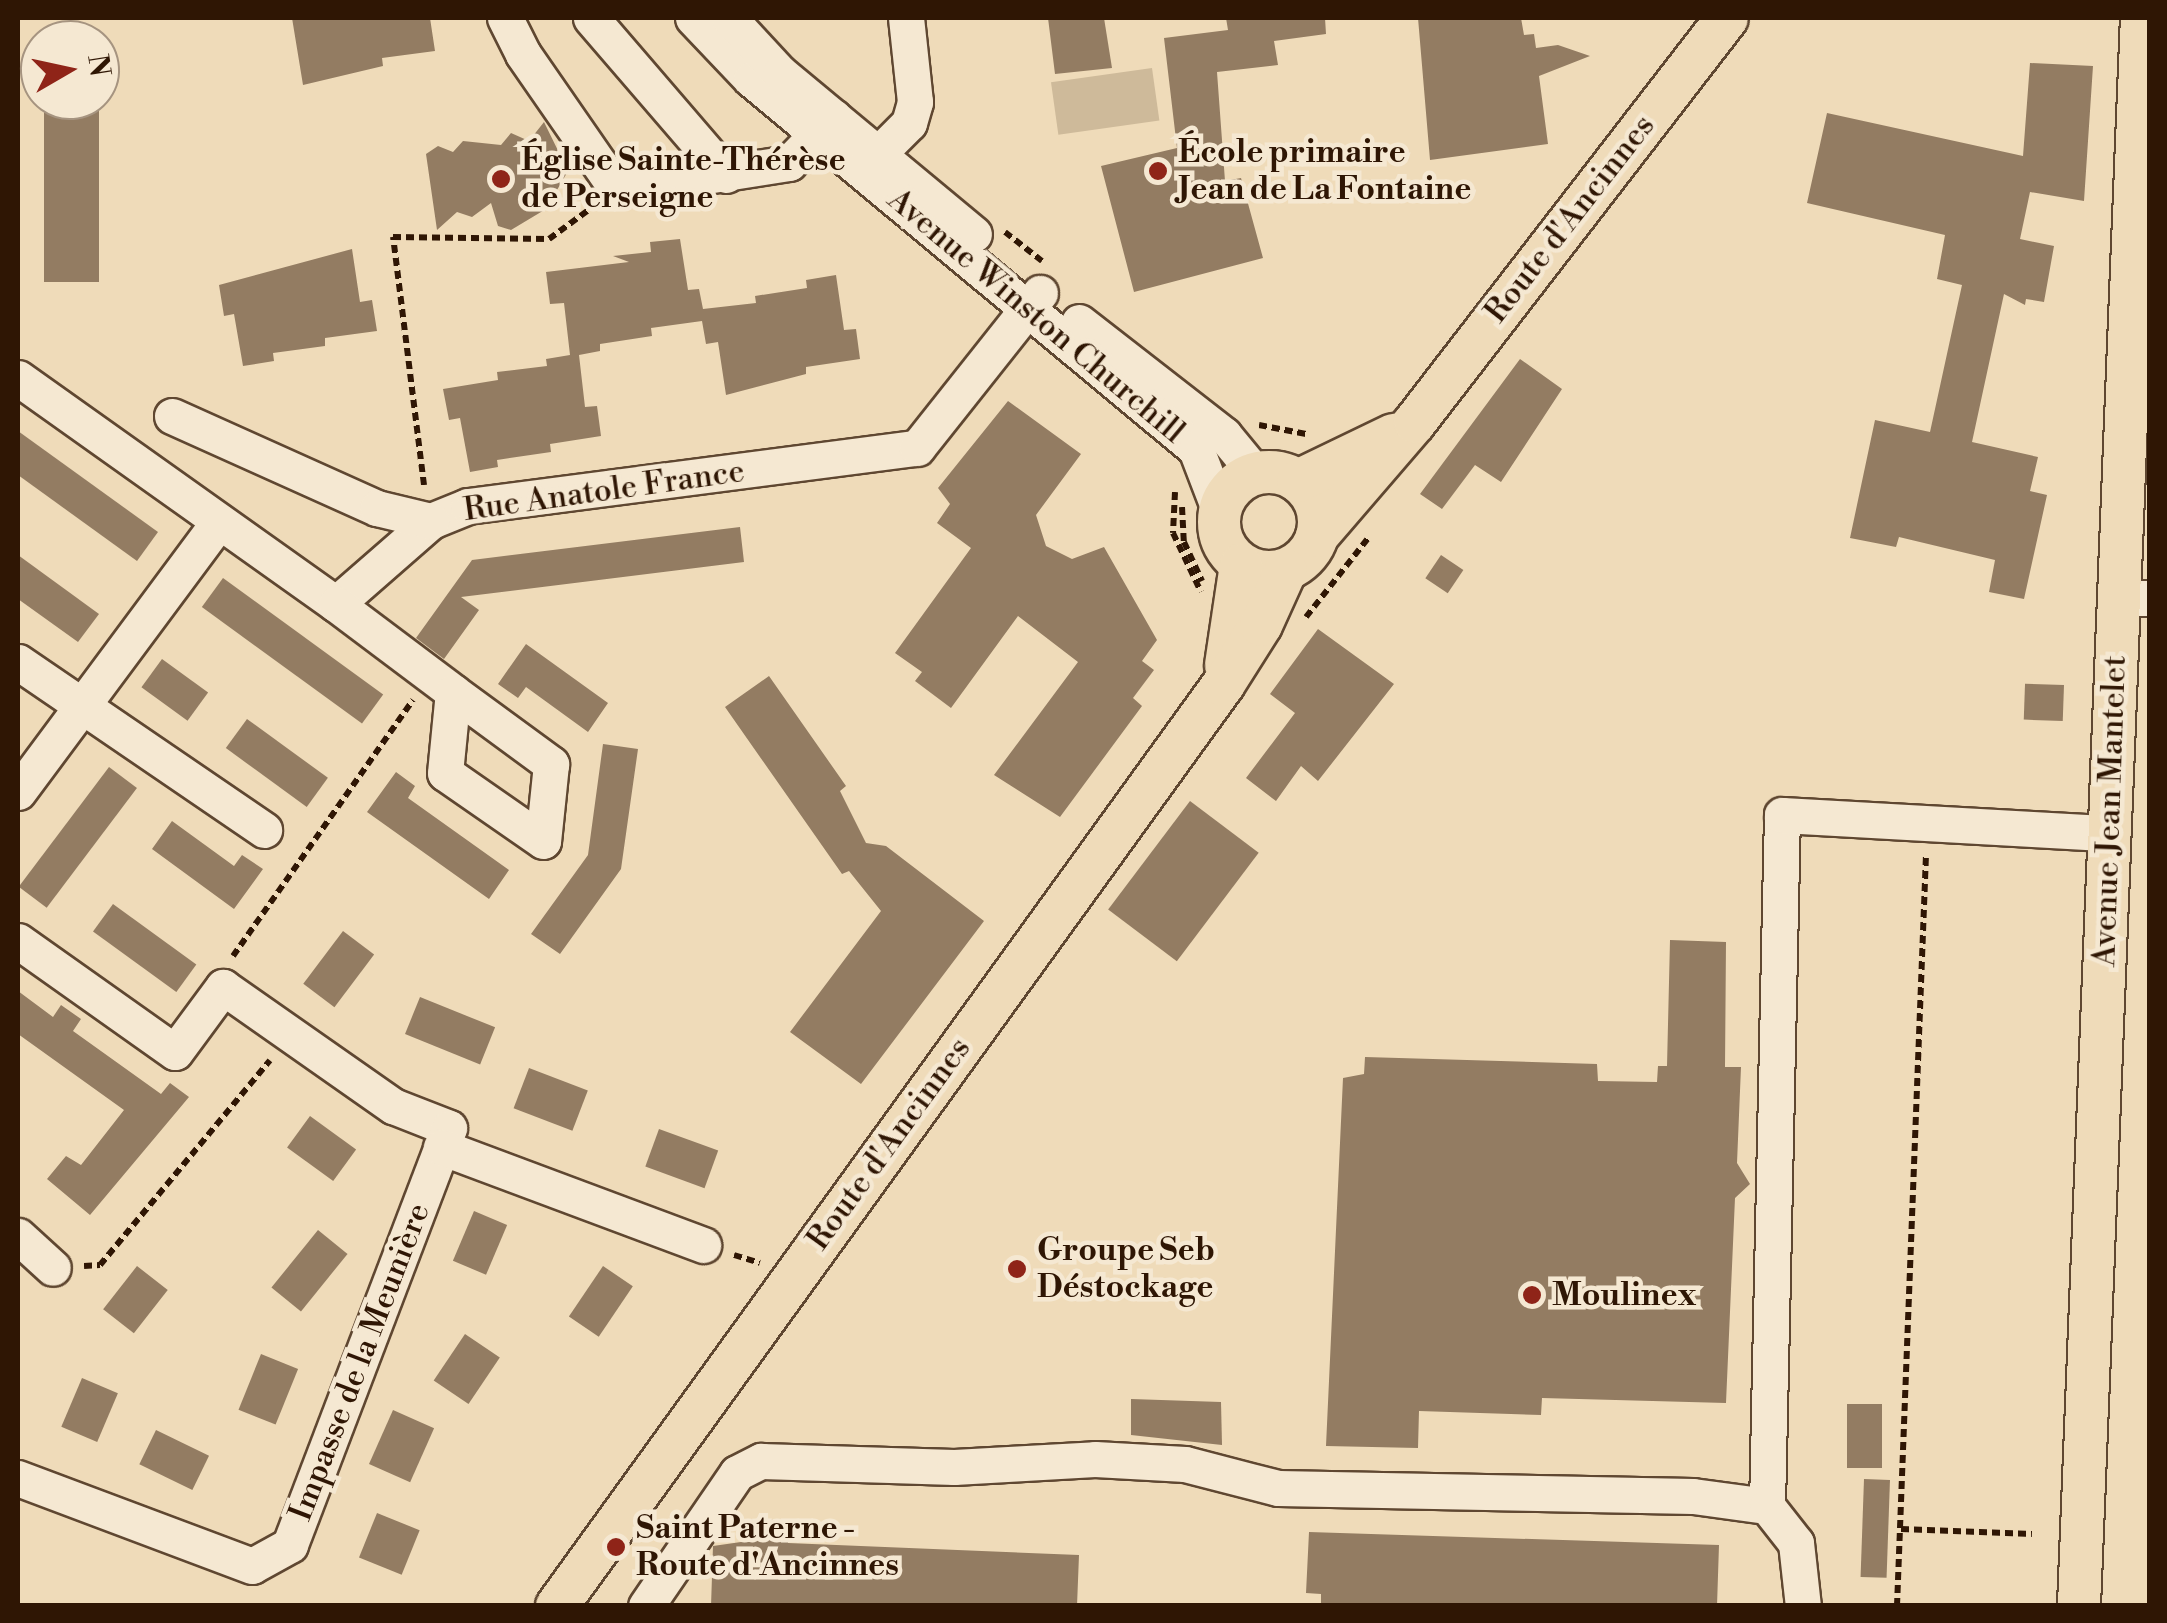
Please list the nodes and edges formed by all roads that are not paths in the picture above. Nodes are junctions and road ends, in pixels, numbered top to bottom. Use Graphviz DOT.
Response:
graph roads {
  1 [pos="505,18"];
  2 [pos="591,18"];
  3 [pos="693,18"];
  4 [pos="729,18"];
  5 [pos="906,18"];
  6 [pos="1727,18"];
  7 [pos="2142,18"];
  8 [pos="827,124"];
  9 [pos="870,162"];
  10 [pos="726,175"];
  11 [pos="1037,289"];
  12 [pos="18,378"];
  13 [pos="172,416"];
  14 [pos="1415,422"];
  15 [pos="1256,474"];
  16 [pos="1298,481"];
  17 [pos="1202,503"];
  18 [pos="219,521"];
  19 [pos="431,521"];
  20 [pos="1318,536"];
  21 [pos="1242,564"];
  22 [pos="1286,570"];
  23 [pos="2133,598"];
  24 [pos="336,604"];
  25 [pos="18,662"];
  26 [pos="442,683"];
  27 [pos="1223,685"];
  28 [pos="81,709"];
  29 [pos="18,792"];
  30 [pos="264,830"];
  31 [pos="2109,833"];
  32 [pos="18,941"];
  33 [pos="445,1137"];
  34 [pos="18,1236"];
  35 [pos="703,1245"];
  36 [pos="53,1268"];
  37 [pos="18,1478"];
  38 [pos="1767,1506"];
  39 [pos="557,1606"];
  40 [pos="646,1606"];
  41 [pos="1804,1606"];
  42 [pos="2079,1606"];
  1 -- 10 [label="street"];
  2 -- 10 [label="street"];
  3 -- 8 [label="street, Avenue Winston Churchill"];
  4 -- 8 [label="street, Avenue Winston Churchill"];
  5 -- 9 [label="street"];
  6 -- 14 [label="main road, Route d'Ancinnes"];
  7 -- 23 [label="main road, Avenue Jean Mantelet"];
  8 -- 9 [label="street, Avenue Winston Churchill"];
  8 -- 10 [label="street"];
  9 -- 11 [label="street, Avenue Winston Churchill"];
  11 -- 15 [label="street, Avenue Winston Churchill"];
  11 -- 17 [label="street, Avenue Winston Churchill"];
  11 -- 19 [label="street, Rue Anatole France"];
  12 -- 18 [label="street"];
  13 -- 19 [label="street"];
  14 -- 16 [label="main road, Route d'Ancinnes"];
  14 -- 20 [label="main road, Route d'Ancinnes"];
  15 -- 16 [label="main road"];
  15 -- 17 [label="main road"];
  16 -- 20 [label="main road"];
  17 -- 21 [label="main road"];
  18 -- 24 [label="street"];
  18 -- 28 [label="street"];
  19 -- 24 [label="street, Rue Anatole France"];
  20 -- 22 [label="main road"];
  21 -- 22 [label="main road"];
  21 -- 27 [label="main road, Route d'Ancinnes"];
  22 -- 27 [label="main road, Route d'Ancinnes"];
  23 -- 31 [label="main road, Avenue Jean Mantelet"];
  24 -- 26 [label="street"];
  25 -- 28 [label="street"];
  27 -- 39 [label="main road, Route d'Ancinnes"];
  28 -- 29 [label="street"];
  28 -- 30 [label="street"];
  31 -- 38 [label="street"];
  31 -- 42 [label="main road, Avenue Jean Mantelet"];
  32 -- 33 [label="street"];
  33 -- 35 [label="street"];
  33 -- 37 [label="street, Impasse de la Meunière"];
  34 -- 36 [label="street"];
  38 -- 40 [label="street"];
  38 -- 41 [label="street"];
}
